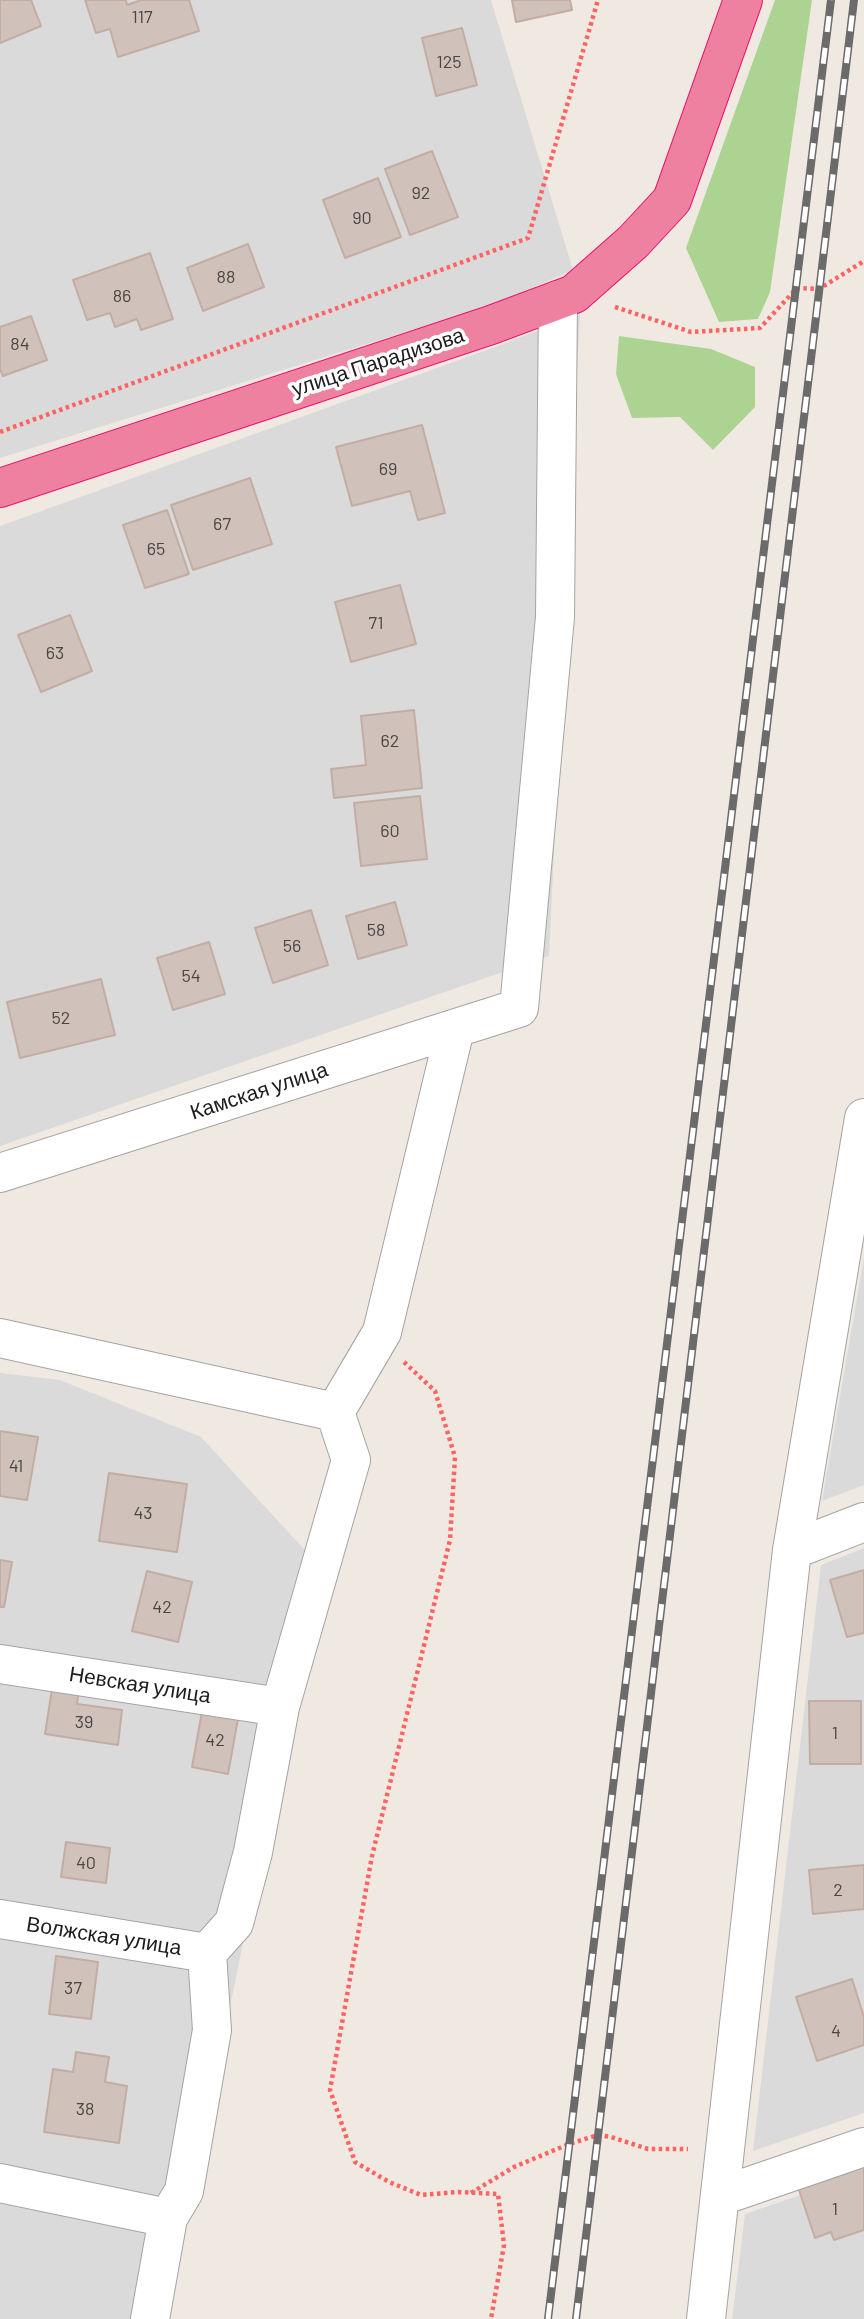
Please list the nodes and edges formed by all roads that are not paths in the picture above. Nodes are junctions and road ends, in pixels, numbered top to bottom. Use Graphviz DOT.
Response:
graph roads {
  1 [pos="743,0"];
  2 [pos="566,297"];
  3 [pos="0,488"];
  4 [pos="454,1029"];
  5 [pos="864,1118"];
  6 [pos="0,1173"];
  7 [pos="0,1338"];
  8 [pos="335,1412"];
  9 [pos="864,1522"];
  10 [pos="792,1550"];
  11 [pos="0,1664"];
  12 [pos="280,1707"];
  13 [pos="0,1919"];
  14 [pos="207,1954"];
  15 [pos="864,2147"];
  16 [pos="0,2183"];
  17 [pos="721,2196"];
  18 [pos="168,2218"];
  19 [pos="150,2319"];
  20 [pos="706,2319"];
  1 -- 2 [label="highway, улица Парадизова"];
  2 -- 3 [label="highway, улица Парадизова"];
  2 -- 4 [label="street, Камская улица"];
  4 -- 6 [label="street, Камская улица"];
  4 -- 8 [label="street"];
  5 -- 10 [label="street"];
  7 -- 8 [label="street"];
  8 -- 12 [label="street"];
  9 -- 10 [label="street"];
  10 -- 17 [label="street"];
  11 -- 12 [label="street, Невская улица"];
  12 -- 14 [label="street"];
  13 -- 14 [label="street, Волжская улица"];
  14 -- 18 [label="street"];
  15 -- 17 [label="street"];
  16 -- 18 [label="street"];
  17 -- 20 [label="street"];
  18 -- 19 [label="street"];
}
